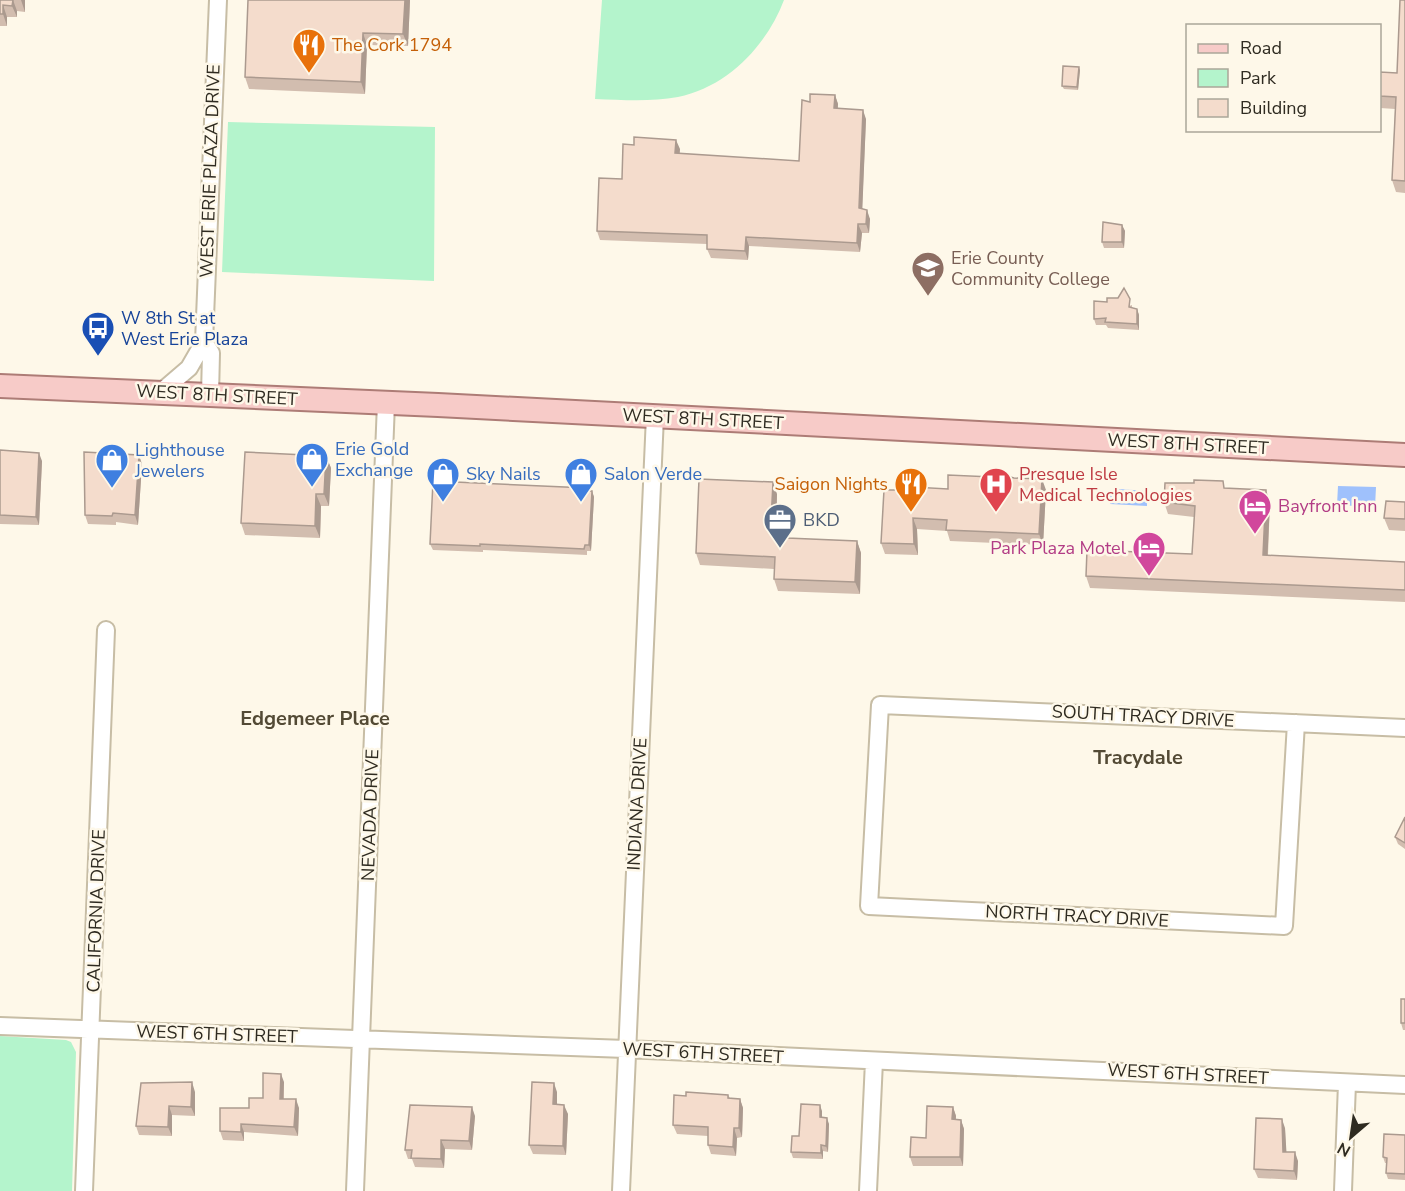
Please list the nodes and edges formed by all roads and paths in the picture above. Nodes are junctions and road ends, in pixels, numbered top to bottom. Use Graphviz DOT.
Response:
graph roads {
  1 [pos="218,0"];
  2 [pos="204,342"];
  3 [pos="0,386"];
  4 [pos="161,392"];
  5 [pos="210,395"];
  6 [pos="386,403"];
  7 [pos="655,417"];
  8 [pos="1405,455"];
  9 [pos="106,630"];
  10 [pos="880,705"];
  11 [pos="1296,723"];
  12 [pos="1405,728"];
  13 [pos="0,1026"];
  14 [pos="91,1030"];
  15 [pos="362,1039"];
  16 [pos="626,1049"];
  17 [pos="874,1061"];
  18 [pos="1347,1083"];
  19 [pos="1405,1085"];
  20 [pos="84,1191"];
  21 [pos="355,1191"];
  22 [pos="621,1191"];
  23 [pos="868,1191"];
  24 [pos="1343,1191"];
  1 -- 2 [label="street, WEST ERIE PLAZA DRIVE"];
  2 -- 4 [label="street, WEST ERIE PLAZA DRIVE"];
  2 -- 5 [label="street, WEST ERIE PLAZA DRIVE"];
  3 -- 4 [label="main road, WEST 8TH STREET"];
  4 -- 5 [label="main road, WEST 8TH STREET"];
  5 -- 6 [label="main road, WEST 8TH STREET"];
  6 -- 7 [label="main road, WEST 8TH STREET"];
  6 -- 15 [label="street, NEVADA DRIVE"];
  7 -- 8 [label="main road, WEST 8TH STREET"];
  7 -- 16 [label="street, INDIANA DRIVE"];
  9 -- 14 [label="street, CALIFORNIA DRIVE"];
  10 -- 11 [label="street, SOUTH TRACY DRIVE"];
  10 -- 11 [label="street, NORTH TRACY DRIVE"];
  11 -- 12 [label="street, SOUTH TRACY DRIVE"];
  13 -- 14 [label="street, WEST 6TH STREET"];
  14 -- 15 [label="street, WEST 6TH STREET"];
  14 -- 20 [label="street, CALIFORNIA DRIVE"];
  15 -- 16 [label="street, WEST 6TH STREET"];
  15 -- 21 [label="street, NEVADA DRIVE"];
  16 -- 17 [label="street, WEST 6TH STREET"];
  16 -- 22 [label="street, INDIANA DRIVE"];
  17 -- 18 [label="street, WEST 6TH STREET"];
  17 -- 23 [label="street"];
  18 -- 19 [label="street, WEST 6TH STREET"];
  18 -- 24 [label="street"];
}
